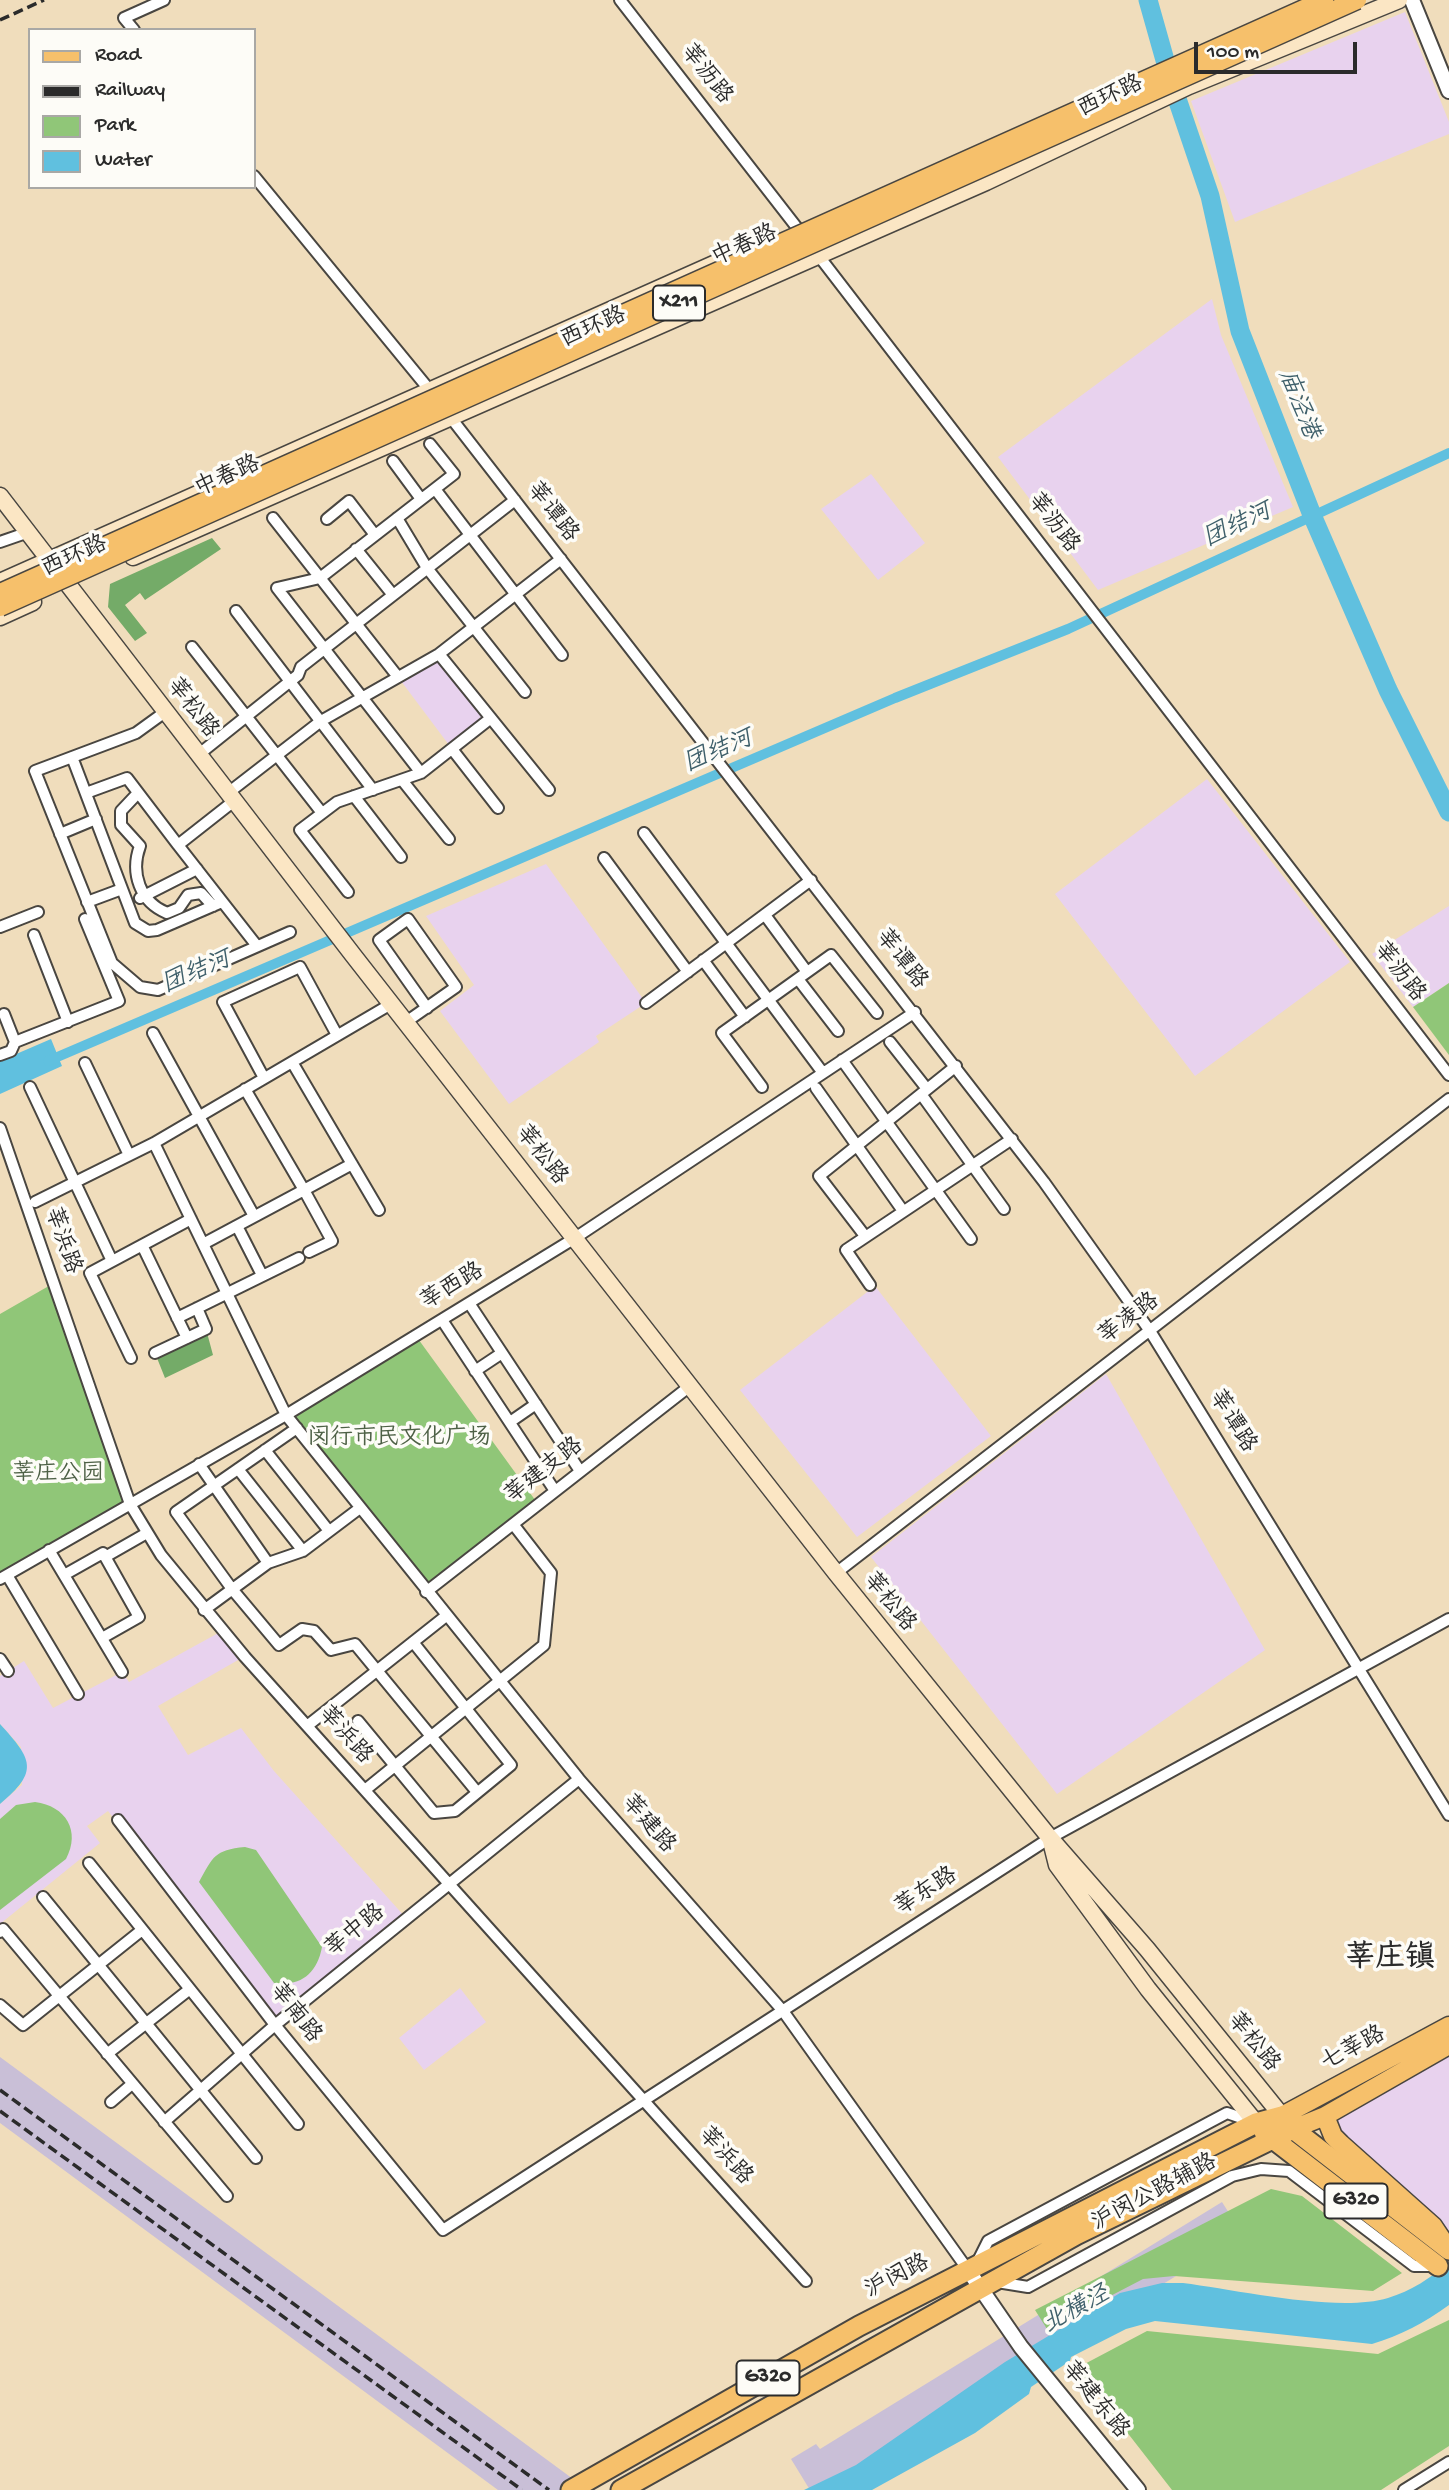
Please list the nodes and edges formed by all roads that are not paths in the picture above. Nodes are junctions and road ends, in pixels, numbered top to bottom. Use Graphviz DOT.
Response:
graph roads {
  1 [pos="164,0"];
  2 [pos="620,0"];
  3 [pos="1307,0"];
  4 [pos="1324,0"];
  5 [pos="1357,0"];
  6 [pos="1399,0"];
  7 [pos="1412,0"];
  8 [pos="132,28"];
  9 [pos="1449,91"];
  10 [pos="256,178"];
  11 [pos="796,227"];
  12 [pos="819,255"];
  13 [pos="429,390"];
  14 [pos="451,417"];
  15 [pos="430,444"];
  16 [pos="393,461"];
  17 [pos="435,489"];
  18 [pos="0,496"];
  19 [pos="421,499"];
  20 [pos="515,500"];
  21 [pos="273,518"];
  22 [pos="397,518"];
  23 [pos="327,519"];
  24 [pos="26,533"];
  25 [pos="375,535"];
  26 [pos="470,535"];
  27 [pos="0,542"];
  28 [pos="356,549"];
  29 [pos="561,559"];
  30 [pos="47,561"];
  31 [pos="427,568"];
  32 [pos="320,578"];
  33 [pos="0,582"];
  34 [pos="67,586"];
  35 [pos="0,593"];
  36 [pos="516,594"];
  37 [pos="393,595"];
  38 [pos="0,607"];
  39 [pos="236,611"];
  40 [pos="0,617"];
  41 [pos="356,624"];
  42 [pos="473,627"];
  43 [pos="192,647"];
  44 [pos="324,649"];
  45 [pos="439,654"];
  46 [pos="562,655"];
  47 [pos="398,677"];
  48 [pos="291,682"];
  49 [pos="524,692"];
  50 [pos="362,697"];
  51 [pos="165,712"];
  52 [pos="247,716"];
  53 [pos="491,719"];
  54 [pos="321,721"];
  55 [pos="452,749"];
  56 [pos="198,755"];
  57 [pos="277,755"];
  58 [pos="72,757"];
  59 [pos="421,773"];
  60 [pos="402,780"];
  61 [pos="373,790"];
  62 [pos="548,790"];
  63 [pos="86,793"];
  64 [pos="138,793"];
  65 [pos="354,796"];
  66 [pos="231,797"];
  67 [pos="498,808"];
  68 [pos="323,813"];
  69 [pos="96,819"];
  70 [pos="644,832"];
  71 [pos="60,834"];
  72 [pos="449,839"];
  73 [pos="178,845"];
  74 [pos="401,857"];
  75 [pos="604,858"];
  76 [pos="197,869"];
  77 [pos="811,880"];
  78 [pos="122,889"];
  79 [pos="348,892"];
  80 [pos="143,896"];
  81 [pos="88,902"];
  82 [pos="128,904"];
  83 [pos="218,904"];
  84 [pos="38,912"];
  85 [pos="765,915"];
  86 [pos="85,919"];
  87 [pos="0,927"];
  88 [pos="290,932"];
  89 [pos="34,935"];
  90 [pos="726,943"];
  91 [pos="257,946"];
  92 [pos="703,960"];
  93 [pos="688,972"];
  94 [pos="802,975"];
  95 [pos="768,1000"];
  96 [pos="646,1003"];
  97 [pos="391,1004"];
  98 [pos="427,1008"];
  99 [pos="1,1011"];
  100 [pos="915,1012"];
  101 [pos="877,1013"];
  102 [pos="745,1017"];
  103 [pos="68,1022"];
  104 [pos="406,1022"];
  105 [pos="838,1031"];
  106 [pos="153,1033"];
  107 [pos="337,1035"];
  108 [pos="15,1042"];
  109 [pos="890,1042"];
  110 [pos="0,1055"];
  111 [pos="842,1060"];
  112 [pos="292,1062"];
  113 [pos="85,1063"];
  114 [pos="956,1066"];
  115 [pos="823,1073"];
  116 [pos="1449,1075"];
  117 [pos="264,1078"];
  118 [pos="30,1087"];
  119 [pos="762,1087"];
  120 [pos="816,1088"];
  121 [pos="245,1089"];
  122 [pos="924,1092"];
  123 [pos="1449,1099"];
  124 [pos="200,1116"];
  125 [pos="887,1122"];
  126 [pos="0,1128"];
  127 [pos="1012,1139"];
  128 [pos="154,1143"];
  129 [pos="857,1146"];
  130 [pos="129,1155"];
  131 [pos="352,1164"];
  132 [pos="972,1165"];
  133 [pos="74,1183"];
  134 [pos="936,1190"];
  135 [pos="304,1191"];
  136 [pos="35,1202"];
  137 [pos="1004,1209"];
  138 [pos="379,1210"];
  139 [pos="903,1211"];
  140 [pos="254,1216"];
  141 [pos="191,1219"];
  142 [pos="237,1226"];
  143 [pos="865,1236"];
  144 [pos="575,1238"];
  145 [pos="971,1239"];
  146 [pos="203,1244"];
  147 [pos="142,1245"];
  148 [pos="309,1252"];
  149 [pos="299,1258"];
  150 [pos="112,1261"];
  151 [pos="262,1275"];
  152 [pos="870,1285"];
  153 [pos="227,1293"];
  154 [pos="469,1303"];
  155 [pos="197,1308"];
  156 [pos="177,1318"];
  157 [pos="442,1320"];
  158 [pos="1150,1331"];
  159 [pos="187,1338"];
  160 [pos="155,1353"];
  161 [pos="502,1353"];
  162 [pos="131,1358"];
  163 [pos="475,1371"];
  164 [pos="690,1386"];
  165 [pos="536,1404"];
  166 [pos="286,1415"];
  167 [pos="510,1422"];
  168 [pos="297,1428"];
  169 [pos="265,1450"];
  170 [pos="199,1464"];
  171 [pos="238,1469"];
  172 [pos="580,1471"];
  173 [pos="214,1485"];
  174 [pos="555,1491"];
  175 [pos="130,1504"];
  176 [pos="360,1508"];
  177 [pos="513,1524"];
  178 [pos="329,1531"];
  179 [pos="147,1533"];
  180 [pos="49,1550"];
  181 [pos="303,1551"];
  182 [pos="105,1557"];
  183 [pos="268,1563"];
  184 [pos="836,1573"];
  185 [pos="64,1575"];
  186 [pos="3,1576"];
  187 [pos="232,1589"];
  188 [pos="426,1592"];
  189 [pos="204,1610"];
  190 [pos="446,1616"];
  191 [pos="1449,1619"];
  192 [pos="102,1638"];
  193 [pos="413,1642"];
  194 [pos="0,1658"];
  195 [pos="1360,1668"];
  196 [pos="8,1671"];
  197 [pos="377,1671"];
  198 [pos="122,1672"];
  199 [pos="499,1681"];
  200 [pos="78,1694"];
  201 [pos="465,1708"];
  202 [pos="358,1721"];
  203 [pos="307,1726"];
  204 [pos="430,1736"];
  205 [pos="395,1766"];
  206 [pos="579,1779"];
  207 [pos="365,1790"];
  208 [pos="477,1792"];
  209 [pos="1449,1815"];
  210 [pos="118,1820"];
  211 [pos="1050,1838"];
  212 [pos="89,1863"];
  213 [pos="450,1884"];
  214 [pos="43,1897"];
  215 [pos="142,1930"];
  216 [pos="0,1932"];
  217 [pos="99,1965"];
  218 [pos="190,1989"];
  219 [pos="59,1996"];
  220 [pos="0,2005"];
  221 [pos="783,2011"];
  222 [pos="146,2023"];
  223 [pos="275,2025"];
  224 [pos="1449,2026"];
  225 [pos="1449,2045"];
  226 [pos="107,2054"];
  227 [pos="243,2056"];
  228 [pos="132,2084"];
  229 [pos="202,2091"];
  230 [pos="645,2100"];
  231 [pos="111,2102"];
  232 [pos="1325,2116"];
  233 [pos="164,2122"];
  234 [pos="1287,2122"];
  235 [pos="1255,2123"];
  236 [pos="298,2124"];
  237 [pos="1271,2140"];
  238 [pos="256,2158"];
  239 [pos="227,2196"];
  240 [pos="443,2230"];
  241 [pos="1445,2261"];
  242 [pos="972,2268"];
  243 [pos="806,2281"];
  244 [pos="989,2286"];
  245 [pos="1449,2462"];
  246 [pos="571,2490"];
  247 [pos="621,2490"];
  248 [pos="1138,2490"];
  249 [pos="1404,2490"];
  1 -- 8 [label="street"];
  2 -- 11 [label="street, 莘沥路"];
  3 -- 11 [label="main road, 西环路"];
  4 -- 35 [label="main road, 中春路 / X211, bridge"];
  5 -- 38 [label="main road, 中春路 / X211, bridge"];
  6 -- 12 [label="main road, 西环路"];
  7 -- 9 [label="street"];
  10 -- 13 [label="street, 莘谭路"];
  11 -- 12 [label="street, 莘沥路"];
  11 -- 13 [label="main road, 西环路"];
  12 -- 14 [label="main road, 西环路"];
  12 -- 116 [label="street, 莘沥路"];
  13 -- 14 [label="street, 莘谭路"];
  13 -- 30 [label="main road, 西环路"];
  14 -- 20 [label="street, 莘谭路"];
  14 -- 34 [label="main road, 西环路"];
  15 -- 17 [label="street"];
  16 -- 19 [label="street"];
  17 -- 19 [label="street"];
  17 -- 26 [label="street"];
  18 -- 24 [label="main road, 莘松路"];
  19 -- 22 [label="street"];
  20 -- 26 [label="street"];
  20 -- 29 [label="street, 莘谭路"];
  21 -- 32 [label="street"];
  22 -- 25 [label="street"];
  22 -- 31 [label="street"];
  23 -- 25 [label="street"];
  24 -- 27 [label="street"];
  24 -- 30 [label="main road, 莘松路"];
  25 -- 28 [label="street"];
  26 -- 31 [label="street"];
  26 -- 36 [label="street"];
  28 -- 32 [label="street"];
  28 -- 37 [label="street"];
  29 -- 36 [label="street"];
  29 -- 77 [label="street, 莘谭路"];
  30 -- 33 [label="main road, 西环路"];
  30 -- 34 [label="main road, 莘松路"];
  31 -- 37 [label="street"];
  31 -- 42 [label="street"];
  32 -- 41 [label="street"];
  32 -- 44 [label="street"];
  34 -- 40 [label="main road, 西环路"];
  34 -- 51 [label="main road, 莘松路"];
  36 -- 42 [label="street"];
  36 -- 46 [label="street"];
  37 -- 41 [label="street"];
  39 -- 48 [label="street"];
  41 -- 44 [label="street"];
  41 -- 47 [label="street"];
  42 -- 45 [label="street"];
  42 -- 49 [label="street"];
  43 -- 52 [label="street"];
  44 -- 48 [label="street"];
  44 -- 50 [label="street"];
  45 -- 47 [label="street"];
  45 -- 53 [label="street"];
  47 -- 50 [label="street"];
  48 -- 52 [label="street"];
  48 -- 54 [label="street"];
  50 -- 54 [label="street"];
  50 -- 59 [label="street"];
  51 -- 56 [label="main road, 莘松路"];
  51 -- 58 [label="street"];
  52 -- 56 [label="street"];
  52 -- 57 [label="street"];
  53 -- 55 [label="street"];
  53 -- 62 [label="street"];
  54 -- 57 [label="street"];
  54 -- 61 [label="street"];
  55 -- 59 [label="street"];
  55 -- 67 [label="street"];
  56 -- 66 [label="main road, 莘松路"];
  57 -- 66 [label="street"];
  57 -- 68 [label="street"];
  58 -- 63 [label="street"];
  58 -- 71 [label="street"];
  59 -- 60 [label="street"];
  60 -- 61 [label="street"];
  60 -- 72 [label="street"];
  61 -- 65 [label="street"];
  63 -- 64 [label="street"];
  63 -- 69 [label="street"];
  64 -- 73 [label="street"];
  64 -- 80 [label="street"];
  65 -- 68 [label="street"];
  65 -- 74 [label="street"];
  66 -- 73 [label="street"];
  66 -- 97 [label="main road, 莘松路"];
  68 -- 79 [label="street"];
  69 -- 71 [label="street"];
  69 -- 78 [label="street"];
  70 -- 90 [label="street"];
  71 -- 81 [label="street"];
  73 -- 76 [label="street"];
  75 -- 93 [label="street"];
  76 -- 80 [label="street"];
  76 -- 83 [label="street"];
  77 -- 85 [label="street"];
  77 -- 100 [label="street, 莘谭路"];
  78 -- 81 [label="street"];
  78 -- 82 [label="street"];
  80 -- 82 [label="street"];
  80 -- 83 [label="street"];
  81 -- 91 [label="street"];
  82 -- 83 [label="street"];
  83 -- 91 [label="street"];
  84 -- 87 [label="street"];
  85 -- 90 [label="street"];
  85 -- 94 [label="street"];
  86 -- 103 [label="street"];
  88 -- 91 [label="street"];
  89 -- 103 [label="street"];
  90 -- 92 [label="street"];
  90 -- 95 [label="street"];
  92 -- 93 [label="street"];
  92 -- 102 [label="street"];
  93 -- 96 [label="street"];
  94 -- 95 [label="street"];
  94 -- 101 [label="street"];
  94 -- 105 [label="street"];
  95 -- 102 [label="street"];
  95 -- 115 [label="street"];
  97 -- 104 [label="main road, 莘松路"];
  97 -- 107 [label="street"];
  98 -- 98 [label="street"];
  98 -- 104 [label="street"];
  99 -- 108 [label="street"];
  100 -- 111 [label="street, 莘西路"];
  100 -- 114 [label="street, 莘谭路"];
  102 -- 119 [label="street"];
  103 -- 108 [label="street"];
  104 -- 144 [label="main road, 莘松路"];
  106 -- 124 [label="street"];
  107 -- 112 [label="street"];
  107 -- 117 [label="street"];
  108 -- 110 [label="street"];
  109 -- 122 [label="street"];
  111 -- 115 [label="street, 莘西路"];
  111 -- 125 [label="street"];
  112 -- 117 [label="street"];
  112 -- 131 [label="street"];
  113 -- 130 [label="street"];
  114 -- 122 [label="street"];
  114 -- 127 [label="street, 莘谭路"];
  115 -- 144 [label="street, 莘西路"];
  117 -- 121 [label="street"];
  118 -- 133 [label="street"];
  120 -- 129 [label="street"];
  121 -- 124 [label="street"];
  121 -- 135 [label="street"];
  122 -- 125 [label="street"];
  122 -- 132 [label="street"];
  123 -- 158 [label="street, 莘凌路"];
  124 -- 128 [label="street"];
  124 -- 140 [label="street"];
  125 -- 129 [label="street"];
  125 -- 134 [label="street"];
  126 -- 175 [label="street, 莘浜路"];
  127 -- 132 [label="street"];
  127 -- 158 [label="street, 莘谭路"];
  128 -- 130 [label="street"];
  128 -- 141 [label="street, 莘建路"];
  129 -- 139 [label="street"];
  129 -- 143 [label="street"];
  130 -- 133 [label="street"];
  131 -- 135 [label="street"];
  131 -- 138 [label="street"];
  132 -- 134 [label="street"];
  132 -- 137 [label="street"];
  133 -- 136 [label="street"];
  133 -- 150 [label="street"];
  134 -- 139 [label="street"];
  134 -- 145 [label="street"];
  135 -- 140 [label="street"];
  135 -- 148 [label="street"];
  139 -- 143 [label="street"];
  140 -- 142 [label="street"];
  141 -- 146 [label="street, 莘建路"];
  141 -- 147 [label="street"];
  142 -- 146 [label="street"];
  142 -- 151 [label="street"];
  143 -- 152 [label="street"];
  144 -- 154 [label="street, 莘西路"];
  144 -- 164 [label="main road, 莘松路"];
  146 -- 153 [label="street, 莘建路"];
  147 -- 150 [label="street"];
  147 -- 156 [label="street"];
  149 -- 151 [label="street"];
  150 -- 162 [label="street"];
  151 -- 153 [label="street"];
  153 -- 155 [label="street"];
  153 -- 166 [label="street, 莘建路"];
  154 -- 157 [label="street, 莘西路"];
  154 -- 161 [label="street"];
  155 -- 156 [label="street"];
  155 -- 159 [label="street"];
  156 -- 159 [label="street"];
  157 -- 163 [label="street"];
  157 -- 166 [label="street, 莘西路"];
  158 -- 184 [label="street, 莘凌路"];
  158 -- 195 [label="street, 莘谭路"];
  159 -- 160 [label="street"];
  161 -- 163 [label="street"];
  161 -- 165 [label="street"];
  163 -- 167 [label="street"];
  164 -- 172 [label="street, 莘建支路"];
  164 -- 184 [label="main road, 莘松路"];
  165 -- 167 [label="street"];
  165 -- 172 [label="street"];
  166 -- 168 [label="street, 莘建路"];
  166 -- 170 [label="street, 莘西路"];
  167 -- 174 [label="street"];
  168 -- 169 [label="street"];
  168 -- 176 [label="street, 莘建路"];
  169 -- 171 [label="street"];
  169 -- 178 [label="street"];
  170 -- 173 [label="street"];
  170 -- 175 [label="street, 莘西路"];
  171 -- 173 [label="street"];
  171 -- 181 [label="street"];
  172 -- 174 [label="street, 莘建支路"];
  173 -- 183 [label="street"];
  173 -- 187 [label="street"];
  174 -- 177 [label="street, 莘建支路"];
  175 -- 179 [label="street, 莘浜路"];
  175 -- 180 [label="street, 莘西路"];
  176 -- 178 [label="street"];
  176 -- 188 [label="street, 莘建路"];
  177 -- 188 [label="street, 莘建支路"];
  177 -- 199 [label="street"];
  178 -- 181 [label="street"];
  179 -- 182 [label="street"];
  179 -- 189 [label="street, 莘浜路"];
  180 -- 185 [label="street"];
  180 -- 186 [label="street, 莘西路"];
  181 -- 183 [label="street"];
  182 -- 185 [label="street"];
  182 -- 192 [label="street"];
  183 -- 187 [label="street"];
  184 -- 211 [label="main road, 莘松路"];
  185 -- 192 [label="street"];
  186 -- 200 [label="street"];
  187 -- 189 [label="street"];
  187 -- 197 [label="street"];
  188 -- 190 [label="street, 莘建路"];
  189 -- 203 [label="street, 莘浜路"];
  190 -- 193 [label="street"];
  190 -- 199 [label="street, 莘建路"];
  191 -- 195 [label="street, 莘东路"];
  192 -- 198 [label="street"];
  193 -- 197 [label="street"];
  193 -- 201 [label="street"];
  194 -- 196 [label="street"];
  195 -- 209 [label="street, 莘谭路"];
  195 -- 211 [label="street, 莘东路"];
  197 -- 203 [label="street"];
  197 -- 204 [label="street"];
  199 -- 201 [label="street"];
  199 -- 206 [label="street, 莘建路"];
  201 -- 204 [label="street"];
  201 -- 208 [label="street"];
  202 -- 205 [label="street"];
  203 -- 207 [label="street, 莘浜路"];
  204 -- 205 [label="street"];
  204 -- 208 [label="street"];
  205 -- 207 [label="street"];
  205 -- 208 [label="street"];
  206 -- 213 [label="street, 莘中路"];
  206 -- 221 [label="street, 莘建路"];
  207 -- 213 [label="street, 莘浜路"];
  210 -- 223 [label="street, 莘南路"];
  211 -- 221 [label="street, 莘东路"];
  211 -- 234 [label="main road, 莘松路"];
  211 -- 235 [label="main road, 莘松路"];
  212 -- 215 [label="street"];
  213 -- 223 [label="street, 莘中路"];
  213 -- 230 [label="street, 莘浜路"];
  214 -- 217 [label="street"];
  215 -- 217 [label="street"];
  215 -- 218 [label="street"];
  216 -- 219 [label="street"];
  217 -- 219 [label="street"];
  217 -- 222 [label="street"];
  218 -- 222 [label="street"];
  218 -- 227 [label="street"];
  219 -- 220 [label="street"];
  219 -- 226 [label="street"];
  221 -- 230 [label="street, 莘东路"];
  221 -- 242 [label="street, 莘建路"];
  222 -- 226 [label="street"];
  222 -- 229 [label="street"];
  223 -- 227 [label="street, 莘中路"];
  223 -- 240 [label="street, 莘南路"];
  224 -- 234 [label="main road, 七莘路"];
  225 -- 232 [label="main road, 七莘路"];
  226 -- 228 [label="street"];
  227 -- 229 [label="street, 莘中路"];
  227 -- 236 [label="street"];
  228 -- 231 [label="street"];
  228 -- 233 [label="street"];
  229 -- 233 [label="street, 莘中路"];
  229 -- 238 [label="street"];
  230 -- 240 [label="street, 莘东路"];
  230 -- 243 [label="street, 莘浜路"];
  232 -- 234 [label="main road, 七莘路"];
  232 -- 241 [label="main road"];
  233 -- 239 [label="street"];
  234 -- 235 [label="highway, 沪闵路 / G320"];
  234 -- 237 [label="highway, G320"];
  234 -- 241 [label="highway, G320"];
  235 -- 237 [label="highway, G320"];
  235 -- 242 [label="highway, 沪闵路 / G320"];
  237 -- 241 [label="highway, G320"];
  237 -- 244 [label="highway, G320"];
  241 -- 244 [label="street, 沪闵公路辅路"];
  242 -- 244 [label="street, 莘建东路"];
  242 -- 246 [label="highway, 沪闵路 / G320"];
  244 -- 247 [label="highway, G320"];
  244 -- 248 [label="street, 莘建东路"];
  245 -- 249 [label="street"];
}
